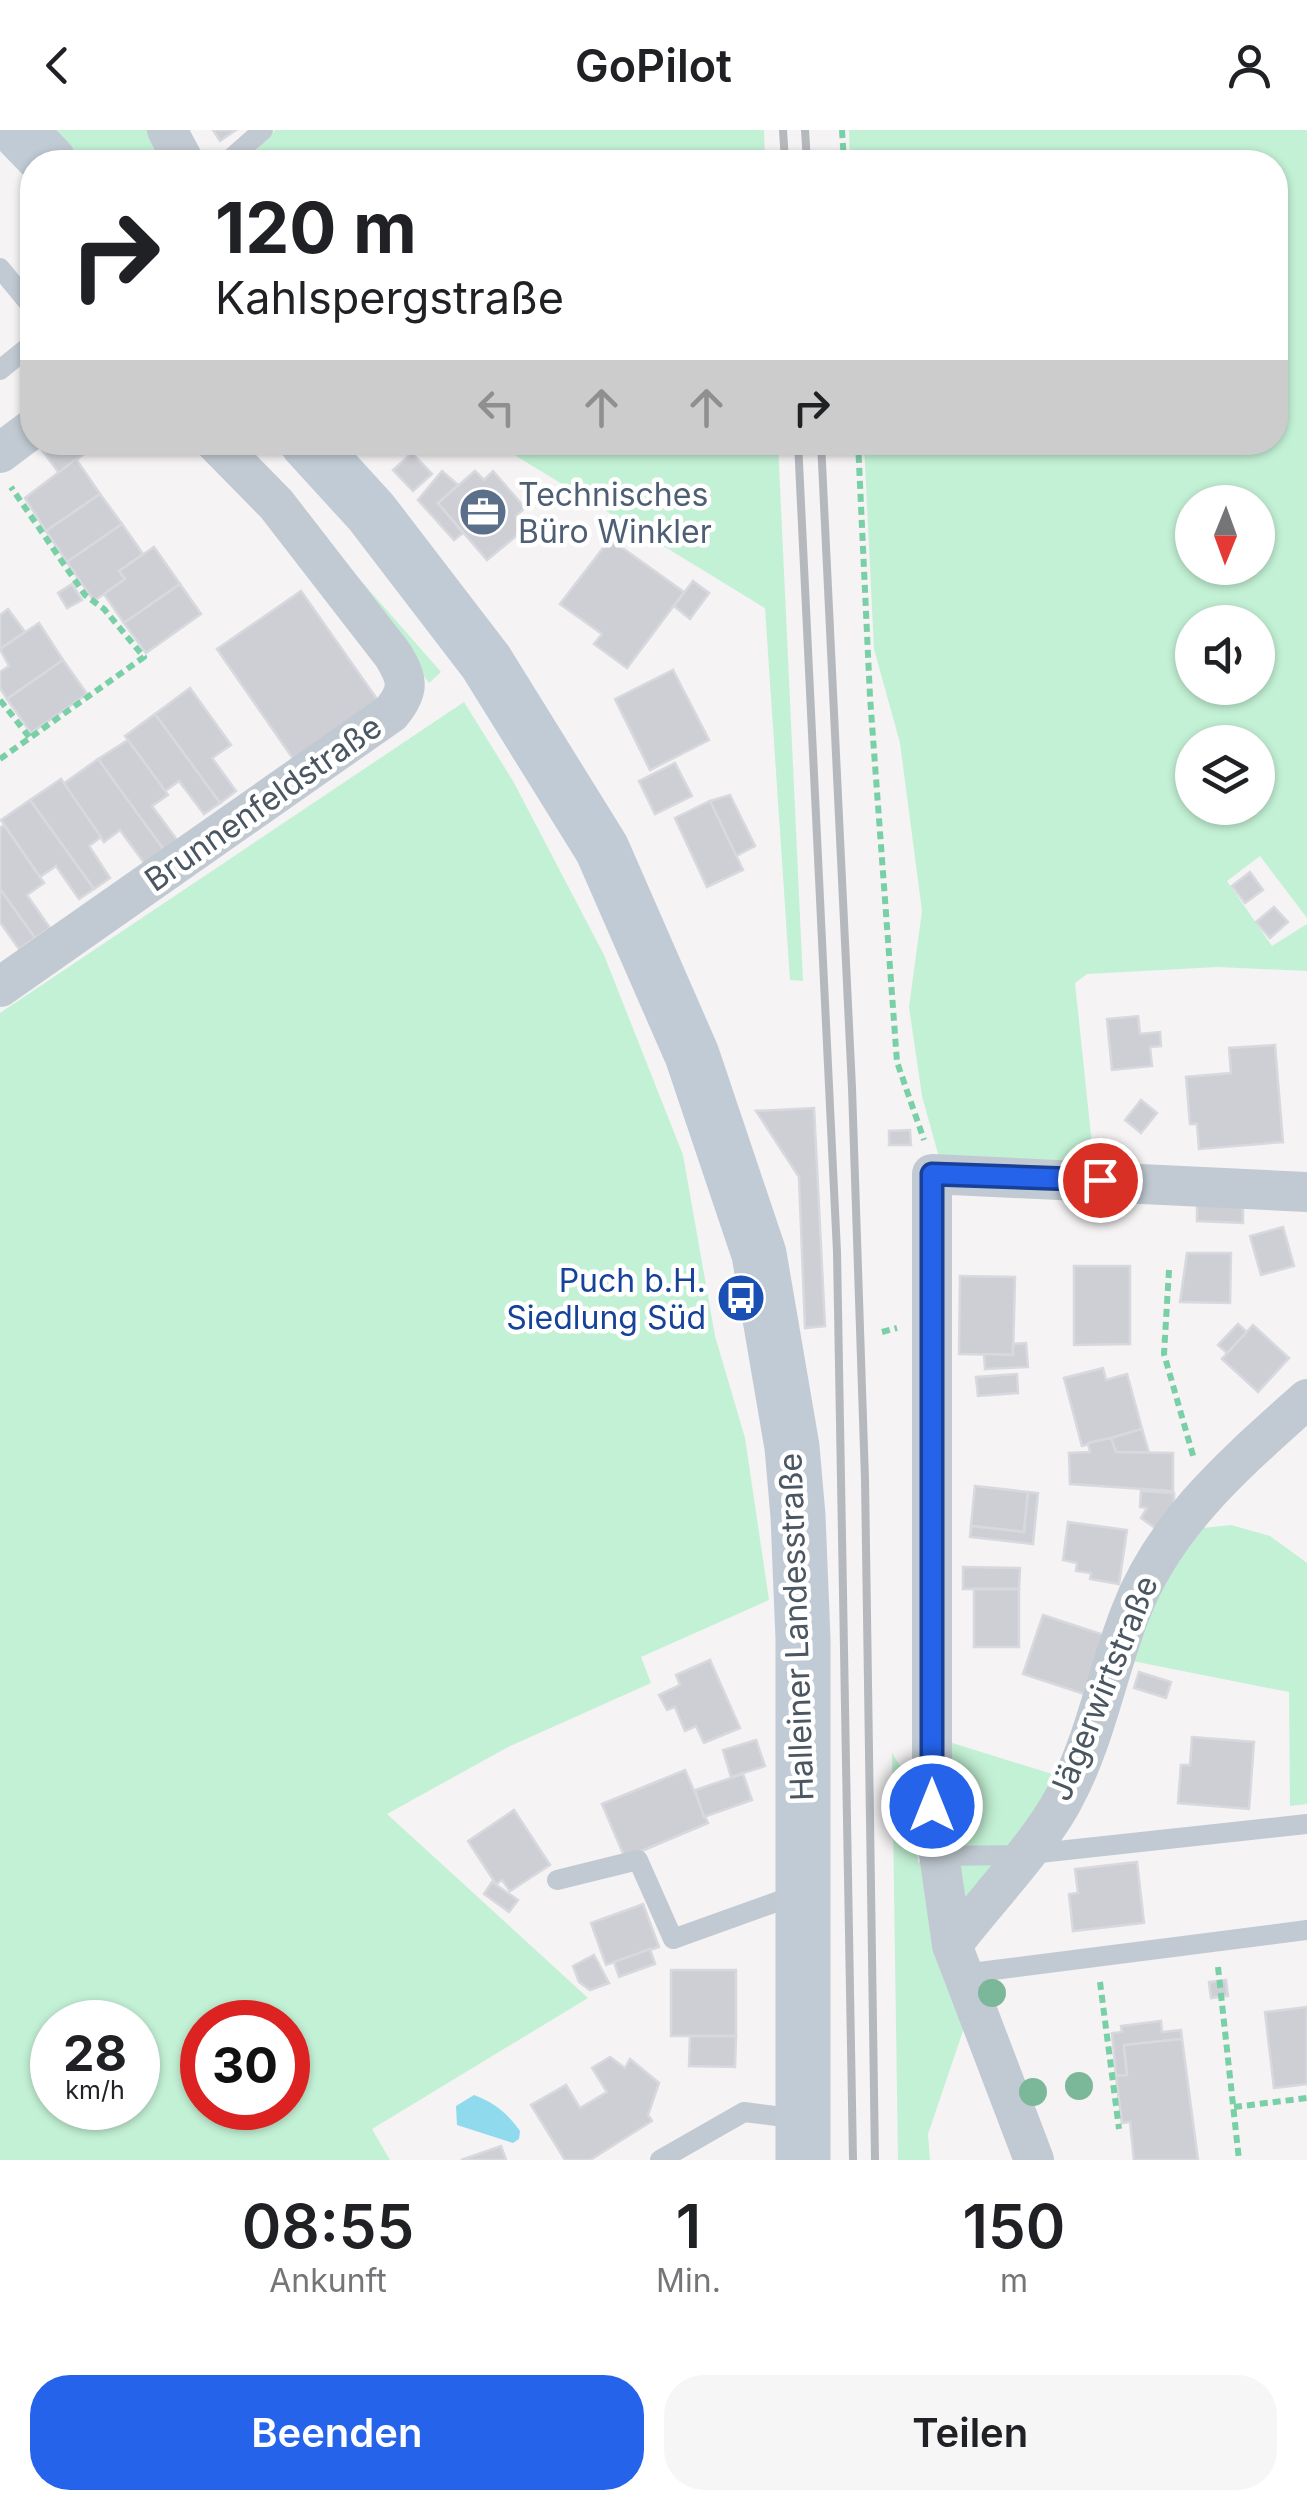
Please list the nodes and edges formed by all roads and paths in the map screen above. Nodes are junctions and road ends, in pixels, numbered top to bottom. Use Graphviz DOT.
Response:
graph roads {
  1 [pos="18,130"];
  2 [pos="262,130"];
  3 [pos="37,150"];
  4 [pos="240,150"];
  5 [pos="0,268"];
  6 [pos="20,292"];
  7 [pos="20,354"];
  8 [pos="0,370"];
  9 [pos="228,455"];
  10 [pos="320,455"];
  11 [pos="859,455"];
  12 [pos="0,470"];
  13 [pos="0,700"];
  14 [pos="30,738"];
  15 [pos="0,759"];
  16 [pos="0,987"];
  17 [pos="932,1174"];
  18 [pos="1307,1192"];
  19 [pos="1169,1270"];
  20 [pos="1307,1399"];
  21 [pos="1213,1485"];
  22 [pos="1307,1824"];
  23 [pos="1021,1855"];
  24 [pos="939,1856"];
  25 [pos="557,1880"];
  26 [pos="802,1892"];
  27 [pos="1307,1930"];
  28 [pos="1215,1942"];
  29 [pos="958,1960"];
  30 [pos="1102,1999"];
  31 [pos="1307,2098"];
  32 [pos="1233,2107"];
  33 [pos="1119,2129"];
  34 [pos="804,2140"];
  35 [pos="660,2160"];
  36 [pos="1034,2160"];
  37 [pos="1239,2160"];
  1 -- 3 [label="main road"];
  2 -- 4 [label="lane"];
  5 -- 6 [label="lane"];
  7 -- 8 [label="lane"];
  9 -- 16 [label="street, Brunnenfeldstraße"];
  10 -- 26 [label="main road, Halleiner Landesstraße"];
  11 -- 17 [label="path"];
  12 -- 14 [label="path"];
  13 -- 14 [label="path"];
  14 -- 15 [label="path"];
  17 -- 18 [label="street"];
  17 -- 24 [label="street"];
  19 -- 21 [label="path"];
  20 -- 21 [label="street, Jägerwirtstraße"];
  21 -- 23 [label="street, Jägerwirtstraße"];
  22 -- 23 [label="lane"];
  23 -- 24 [label="lane"];
  23 -- 29 [label="street, Jägerwirtstraße"];
  24 -- 29 [label="street"];
  25 -- 26 [label="lane"];
  26 -- 34 [label="main road, Halleiner Landesstraße"];
  27 -- 28 [label="lane"];
  28 -- 29 [label="lane"];
  28 -- 32 [label="path"];
  29 -- 36 [label="street"];
  30 -- 33 [label="path"];
  31 -- 32 [label="path"];
  32 -- 37 [label="path"];
  34 -- 35 [label="lane"];
}
